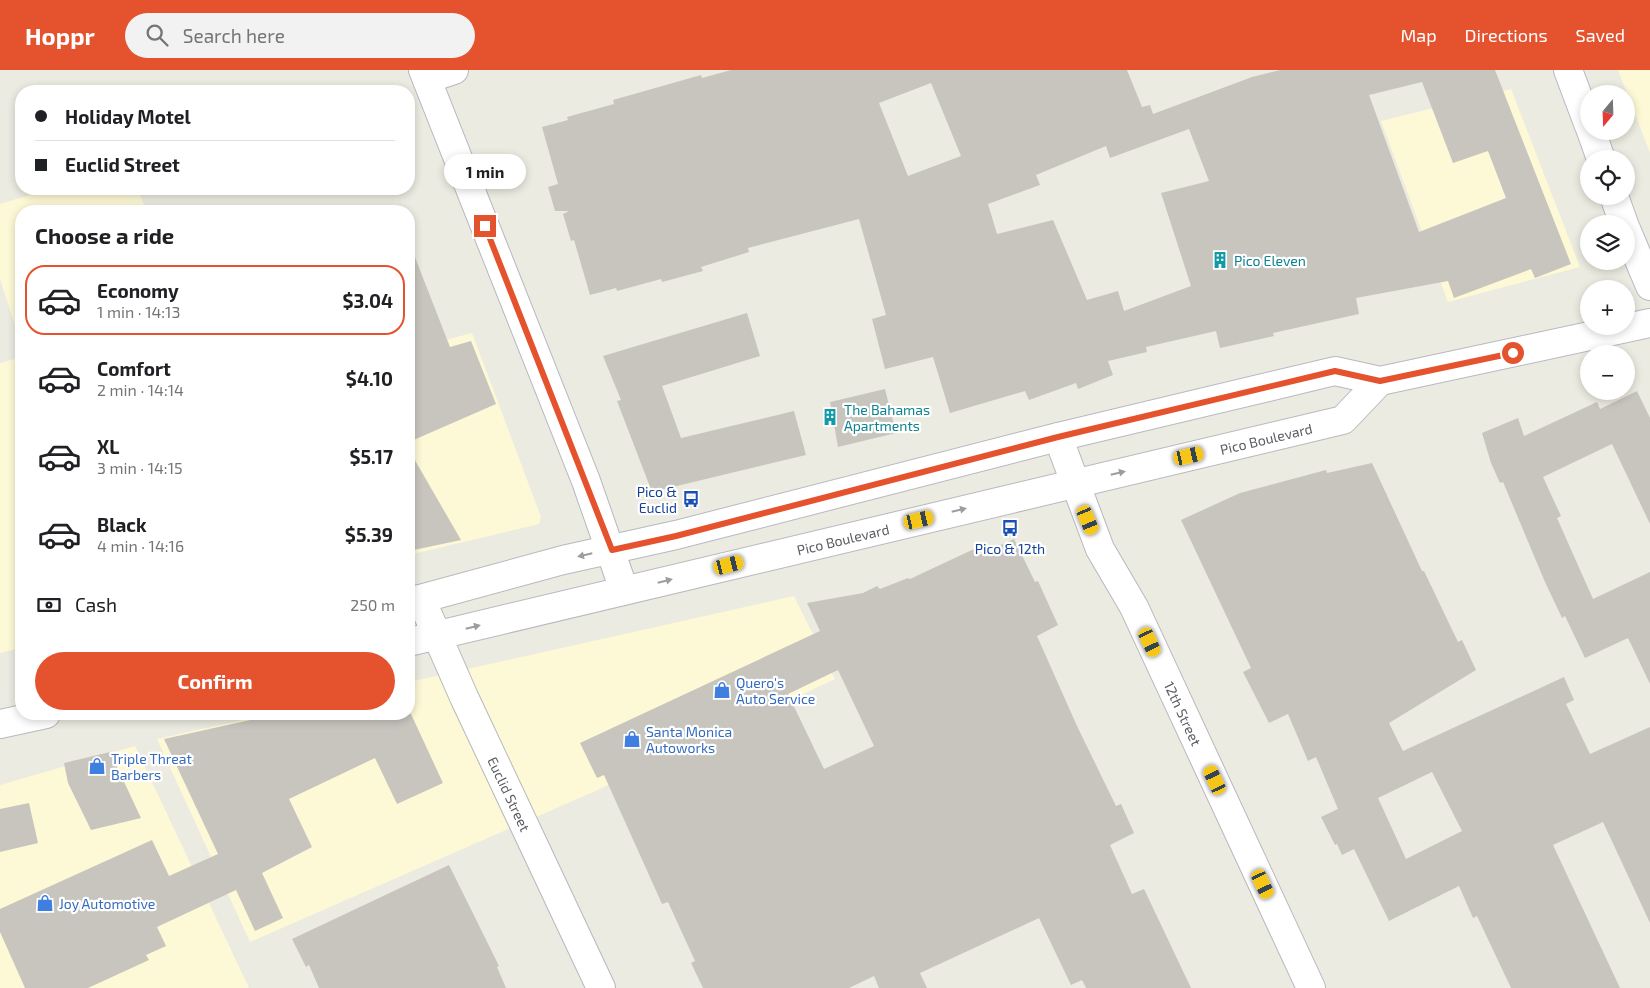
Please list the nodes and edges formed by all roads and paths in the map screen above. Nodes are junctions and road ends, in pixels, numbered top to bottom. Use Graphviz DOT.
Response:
graph roads {
  1 [pos="454,70"];
  2 [pos="1568,70"];
  3 [pos="425,74"];
  4 [pos="1580,102"];
  5 [pos="1635,250"];
  6 [pos="1650,286"];
  7 [pos="1650,323"];
  8 [pos="1380,381"];
  9 [pos="1058,437"];
  10 [pos="1074,483"];
  11 [pos="612,550"];
  12 [pos="624,590"];
  13 [pos="415,600"];
  14 [pos="436,636"];
  15 [pos="415,641"];
  16 [pos="18,720"];
  17 [pos="0,724"];
  18 [pos="601,988"];
  19 [pos="1312,988"];
  1 -- 3 [label="main road"];
  2 -- 4 [label="main road"];
  3 -- 11 [label="main road"];
  5 -- 6 [label="main road"];
  7 -- 8 [label="main road"];
  8 -- 9 [label="main road"];
  10 -- 8 [label="main road, Pico Boulevard, one-way"];
  9 -- 10 [label="main road, 12th Street"];
  9 -- 11 [label="main road"];
  12 -- 10 [label="main road, Pico Boulevard, one-way"];
  10 -- 19 [label="main road, 12th Street"];
  11 -- 12 [label="main road"];
  11 -- 13 [label="main road, one-way"];
  14 -- 12 [label="main road, Pico Boulevard, one-way"];
  13 -- 14 [label="main road, Euclid Street"];
  14 -- 15 [label="main road, Pico Boulevard"];
  14 -- 18 [label="main road, Euclid Street"];
  16 -- 17 [label="main road"];
}
